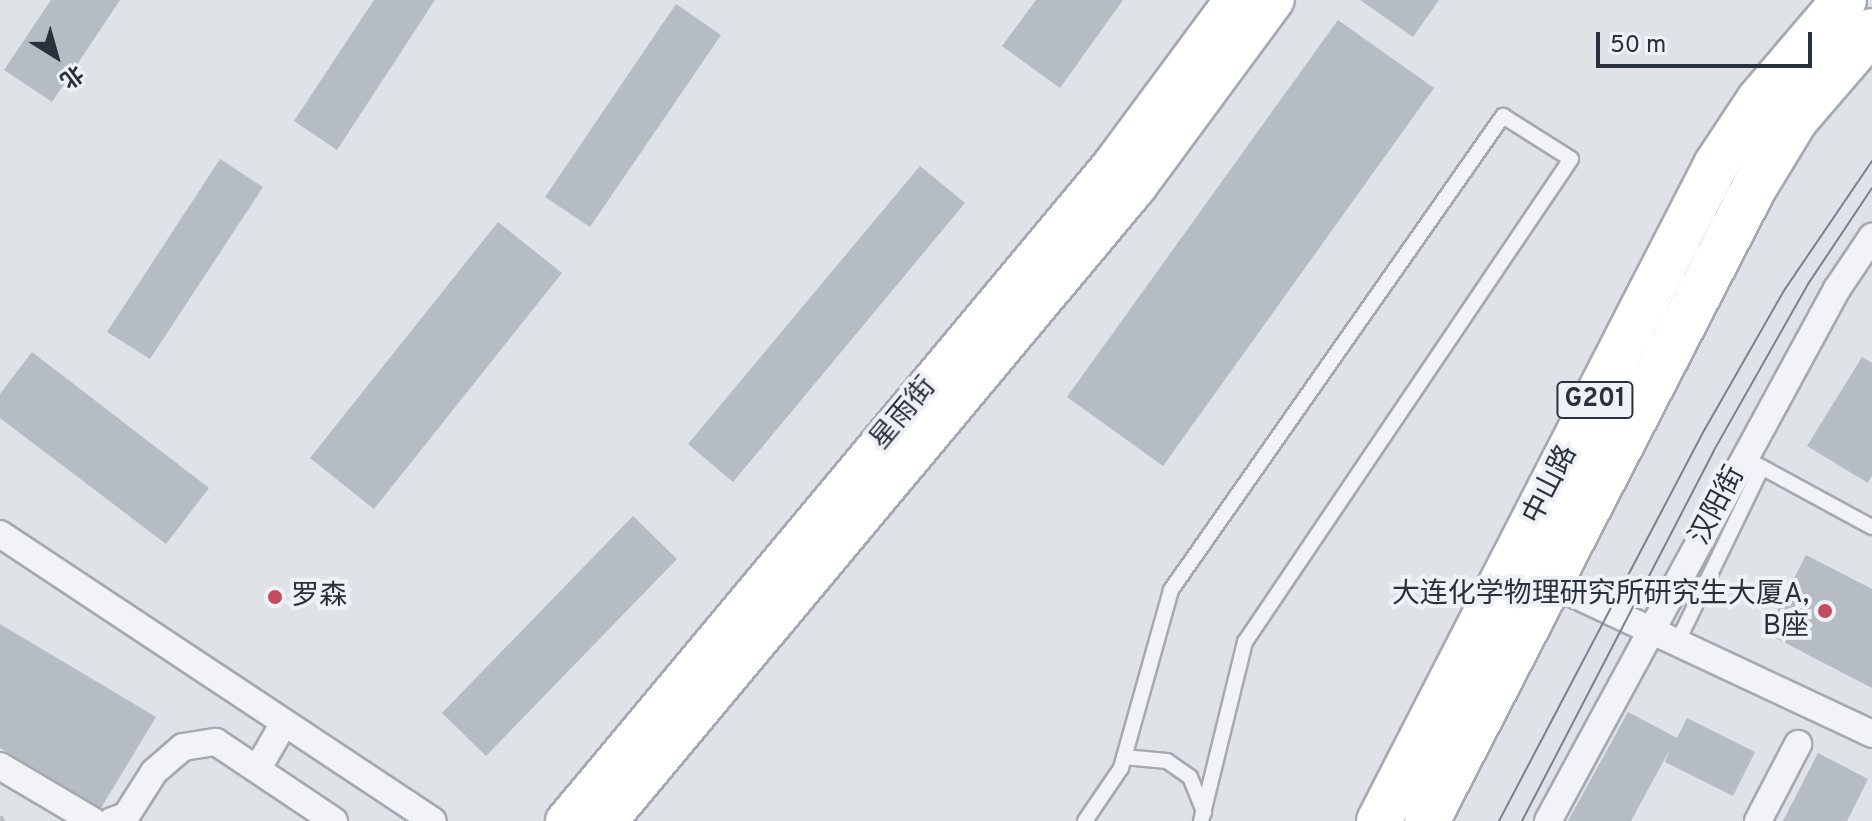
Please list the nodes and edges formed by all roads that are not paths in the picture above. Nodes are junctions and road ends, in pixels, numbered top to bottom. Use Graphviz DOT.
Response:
graph roads {
  1 [pos="1234,0"];
  2 [pos="1275,0"];
  3 [pos="1844,0"];
  4 [pos="1872,31"];
  5 [pos="1872,237"];
  6 [pos="1753,462"];
  7 [pos="1872,527"];
  8 [pos="0,534"];
  9 [pos="1550,583"];
  10 [pos="1653,631"];
  11 [pos="1677,643"];
  12 [pos="290,727"];
  13 [pos="1872,734"];
  14 [pos="1798,744"];
  15 [pos="1124,757"];
  16 [pos="0,766"];
  17 [pos="264,771"];
  18 [pos="1203,816"];
  19 [pos="93,821"];
  20 [pos="112,821"];
  21 [pos="334,821"];
  22 [pos="433,821"];
  23 [pos="565,821"];
  24 [pos="608,821"];
  25 [pos="1085,821"];
  26 [pos="1379,821"];
  27 [pos="1427,821"];
  28 [pos="1548,821"];
  29 [pos="1758,821"];
  1 -- 23 [label="street, 星雨街"];
  2 -- 24 [label="street, 星雨街"];
  3 -- 26 [label="highway, 中山路 / G201"];
  4 -- 9 [label="highway, 中山路 / G201"];
  5 -- 6 [label="street, 汉阳街"];
  6 -- 7 [label="lane"];
  6 -- 10 [label="street, 汉阳街"];
  6 -- 11 [label="lane"];
  8 -- 12 [label="street"];
  9 -- 10 [label="street"];
  9 -- 27 [label="highway, 中山路 / G201"];
  10 -- 11 [label="street"];
  10 -- 28 [label="street, 汉阳街"];
  11 -- 13 [label="street"];
  12 -- 17 [label="street"];
  12 -- 22 [label="street"];
  14 -- 29 [label="street"];
  15 -- 18 [label="lane"];
  15 -- 18 [label="lane"];
  15 -- 25 [label="lane"];
  16 -- 19 [label="street"];
  17 -- 20 [label="street"];
  17 -- 21 [label="street"];
}
